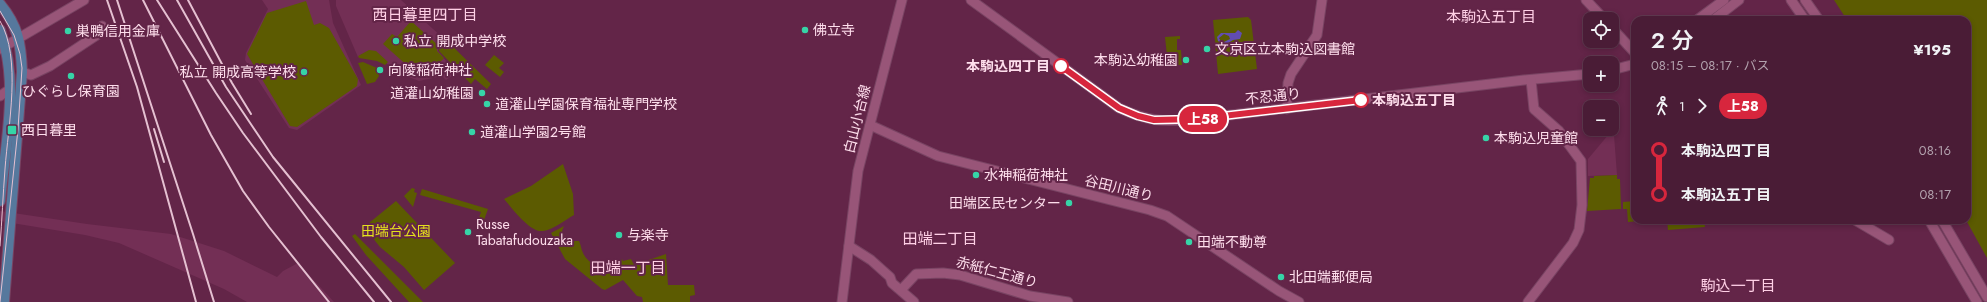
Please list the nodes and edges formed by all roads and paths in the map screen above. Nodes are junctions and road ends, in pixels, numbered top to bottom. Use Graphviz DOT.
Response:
graph roads {
  1 [pos="84,0"];
  2 [pos="902,0"];
  3 [pos="971,0"];
  4 [pos="1322,0"];
  5 [pos="1586,0"];
  6 [pos="1724,0"];
  7 [pos="1739,0"];
  8 [pos="1791,0"];
  9 [pos="1805,0"];
  10 [pos="0,4"];
  11 [pos="1597,12"];
  12 [pos="1702,16"];
  13 [pos="1718,16"];
  14 [pos="1801,16"];
  15 [pos="1816,16"];
  16 [pos="102,26"];
  17 [pos="0,30"];
  18 [pos="1619,36"];
  19 [pos="19,38"];
  20 [pos="3,47"];
  21 [pos="1631,49"];
  22 [pos="1631,65"];
  23 [pos="1619,68"];
  24 [pos="22,72"];
  25 [pos="1583,75"];
  26 [pos="1531,80"];
  27 [pos="10,89"];
  28 [pos="0,96"];
  29 [pos="1288,109"];
  30 [pos="870,126"];
  31 [pos="0,201"];
  32 [pos="1862,224"];
  33 [pos="1931,224"];
  34 [pos="1944,224"];
  35 [pos="1889,240"];
  36 [pos="848,246"];
  37 [pos="901,290"];
  38 [pos="1987,297"];
  39 [pos="4,302"];
  40 [pos="842,302"];
  41 [pos="914,302"];
  42 [pos="1068,302"];
  43 [pos="1299,302"];
  44 [pos="1528,302"];
  45 [pos="1977,302"];
  1 -- 19 [label="main road"];
  2 -- 30 [label="main road, 白山小台線"];
  3 -- 29 [label="main road, 不忍通り"];
  4 -- 29 [label="main road"];
  5 -- 11 [label="main road"];
  6 -- 12 [label="main road"];
  7 -- 13 [label="main road"];
  8 -- 14 [label="main road"];
  9 -- 15 [label="main road"];
  10 -- 19 [label="main road"];
  16 -- 24 [label="main road"];
  17 -- 20 [label="main road"];
  18 -- 21 [label="main road"];
  19 -- 20 [label="main road"];
  19 -- 24 [label="main road"];
  20 -- 27 [label="main road"];
  22 -- 23 [label="main road"];
  24 -- 39 [label="main road"];
  25 -- 26 [label="main road, 不忍通り"];
  26 -- 29 [label="main road, 不忍通り"];
  26 -- 44 [label="main road"];
  27 -- 28 [label="main road"];
  27 -- 31 [label="main road"];
  30 -- 36 [label="main road, 白山小台線"];
  30 -- 43 [label="main road, 谷田川通り"];
  32 -- 35 [label="main road"];
  33 -- 45 [label="main road"];
  34 -- 38 [label="main road"];
  36 -- 37 [label="main road"];
  36 -- 40 [label="main road, 白山小台線"];
  37 -- 41 [label="main road"];
  37 -- 42 [label="main road, 赤紙仁王通り"];
}
